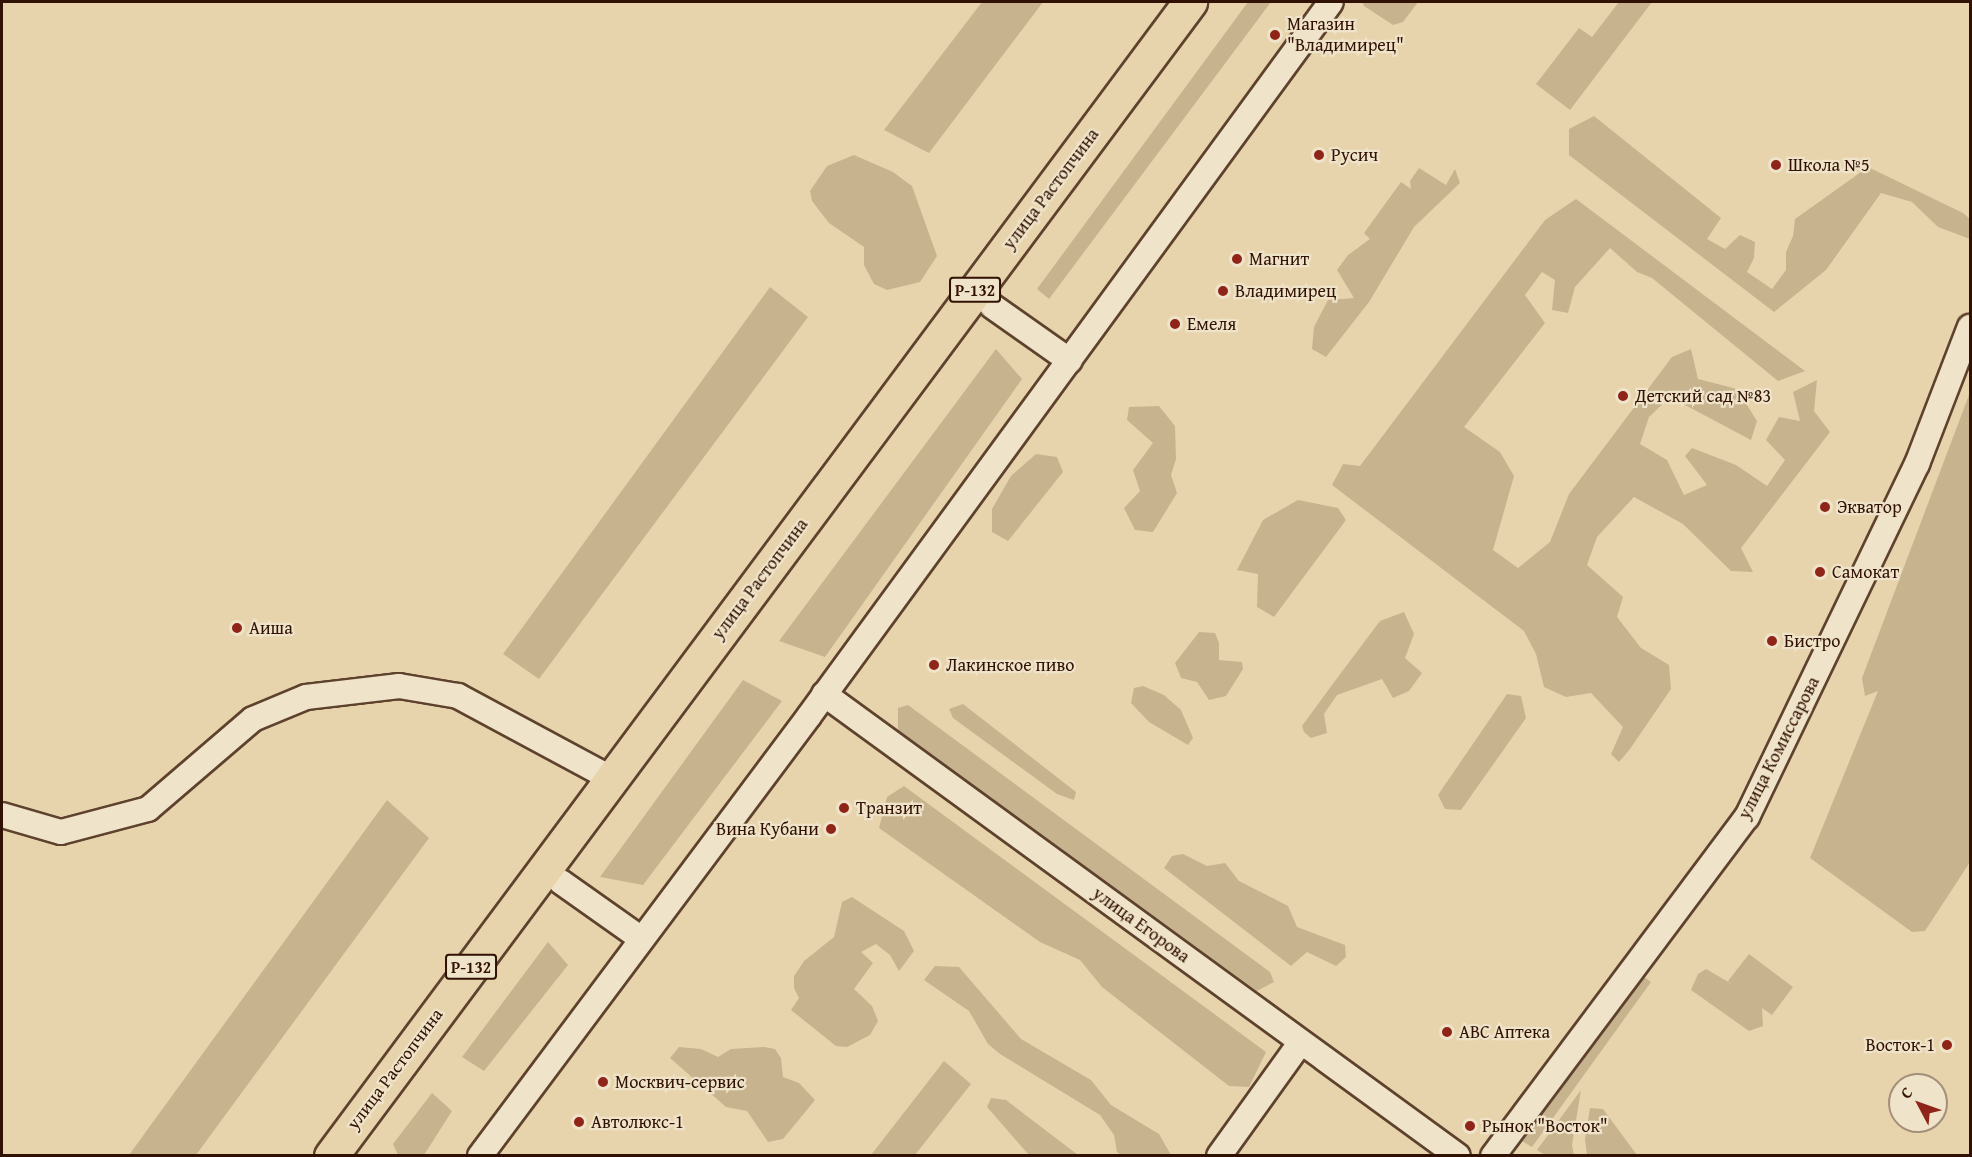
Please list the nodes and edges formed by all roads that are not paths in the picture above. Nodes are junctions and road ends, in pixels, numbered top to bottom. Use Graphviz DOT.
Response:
graph roads {
  1 [pos="1190,2"];
  2 [pos="1216,2"];
  3 [pos="1331,2"];
  4 [pos="992,306"];
  5 [pos="1971,327"];
  6 [pos="1070,361"];
  7 [pos="824,694"];
  8 [pos="612,779"];
  9 [pos="2,815"];
  10 [pos="561,882"];
  11 [pos="640,938"];
  12 [pos="1301,1042"];
  13 [pos="331,1155"];
  14 [pos="358,1155"];
  15 [pos="480,1155"];
  16 [pos="1219,1155"];
  17 [pos="1458,1155"];
  18 [pos="1492,1155"];
  1 -- 8 [label="highway, улица Растопчина / Р-132"];
  2 -- 4 [label="highway, улица Растопчина / Р-132"];
  3 -- 6 [label="street"];
  4 -- 6 [label="street"];
  4 -- 10 [label="highway, улица Растопчина / Р-132"];
  5 -- 18 [label="street, улица Комиссарова"];
  6 -- 7 [label="street"];
  7 -- 11 [label="street"];
  7 -- 12 [label="street, улица Егорова"];
  8 -- 9 [label="street"];
  8 -- 13 [label="highway, улица Растопчина / Р-132"];
  10 -- 11 [label="street"];
  10 -- 14 [label="highway, улица Растопчина / Р-132"];
  11 -- 15 [label="street"];
  12 -- 16 [label="street"];
  12 -- 17 [label="street, улица Егорова"];
}
